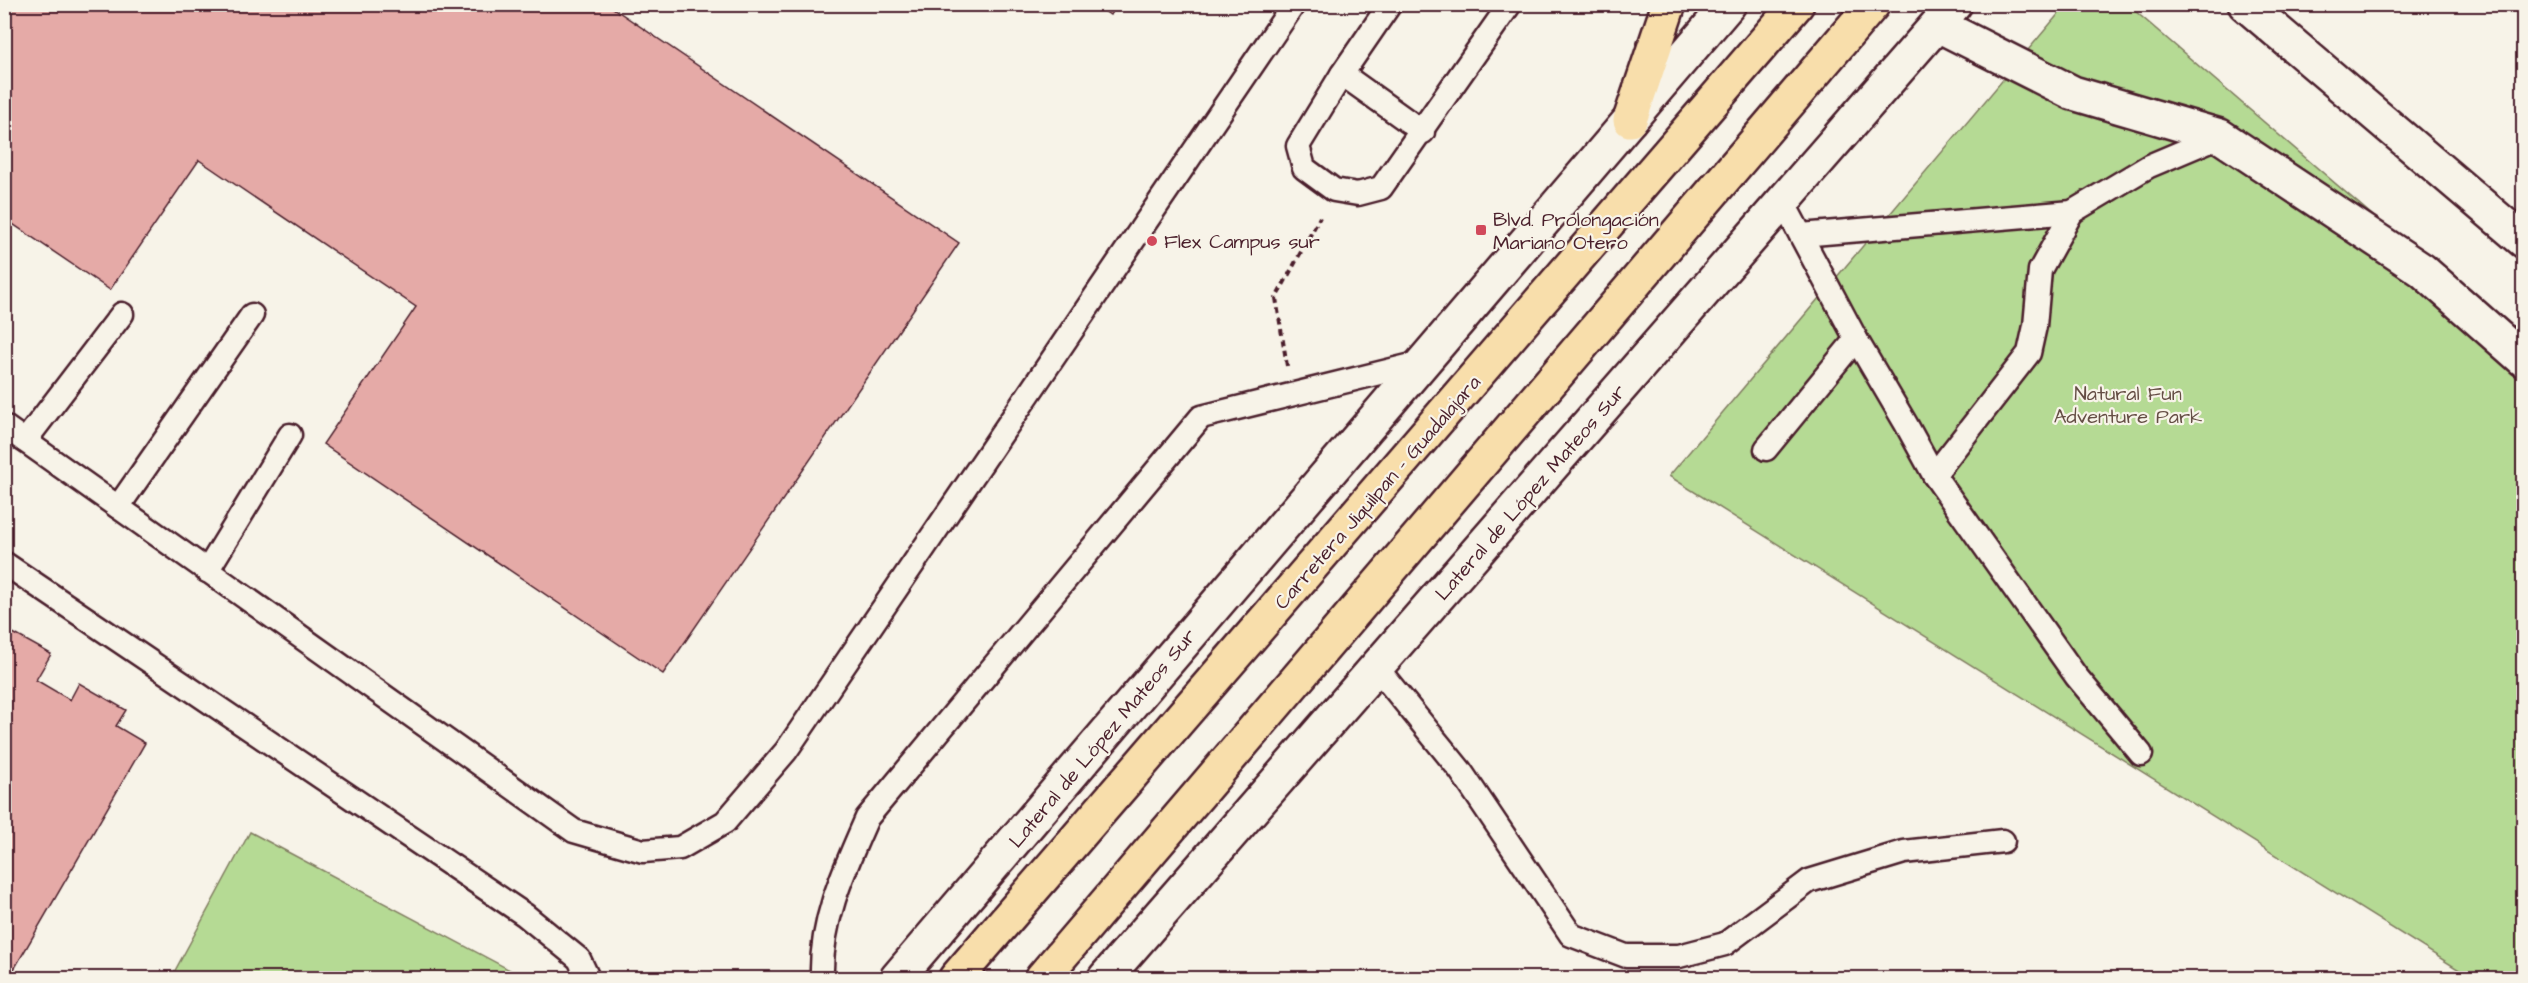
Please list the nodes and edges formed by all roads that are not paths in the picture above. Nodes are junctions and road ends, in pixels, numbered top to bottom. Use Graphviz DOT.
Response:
graph roads {
  1 [pos="1294,4"];
  2 [pos="1390,4"];
  3 [pos="1510,4"];
  4 [pos="1669,4"];
  5 [pos="1729,4"];
  6 [pos="1797,4"];
  7 [pos="1873,4"];
  8 [pos="2245,4"];
  9 [pos="1946,15"];
  10 [pos="1342,74"];
  11 [pos="1630,120"];
  12 [pos="1423,132"];
  13 [pos="2220,136"];
  14 [pos="1783,202"];
  15 [pos="2072,212"];
  16 [pos="1801,235"];
  17 [pos="2523,241"];
  18 [pos="122,314"];
  19 [pos="252,315"];
  20 [pos="1856,339"];
  21 [pos="2523,360"];
  22 [pos="1424,362"];
  23 [pos="4,426"];
  24 [pos="290,435"];
  25 [pos="25,441"];
  26 [pos="1766,448"];
  27 [pos="1934,475"];
  28 [pos="118,507"];
  29 [pos="4,563"];
  30 [pos="207,571"];
  31 [pos="1377,668"];
  32 [pos="2140,754"];
  33 [pos="2003,841"];
  34 [pos="588,978"];
  35 [pos="822,978"];
  36 [pos="897,978"];
  37 [pos="956,978"];
  38 [pos="1042,978"];
  39 [pos="1105,978"];
  1 -- 30 [label="lane"];
  2 -- 10 [label="lane"];
  3 -- 12 [label="lane"];
  4 -- 11 [label="main road"];
  5 -- 11 [label="street, Lateral de López Mateos Sur"];
  6 -- 37 [label="main road, Carretera Jiquilpan - Guadalajara"];
  7 -- 38 [label="main road"];
  8 -- 17 [label="street"];
  9 -- 13 [label="street"];
  9 -- 14 [label="street, Lateral de López Mateos Sur"];
  10 -- 12 [label="lane"];
  10 -- 12 [label="lane"];
  11 -- 22 [label="street, Lateral de López Mateos Sur"];
  13 -- 15 [label="lane"];
  13 -- 21 [label="street"];
  14 -- 16 [label="lane"];
  14 -- 31 [label="street, Lateral de López Mateos Sur"];
  15 -- 16 [label="lane"];
  15 -- 27 [label="lane"];
  16 -- 20 [label="lane"];
  18 -- 25 [label="lane"];
  19 -- 28 [label="lane"];
  20 -- 26 [label="lane"];
  20 -- 27 [label="lane"];
  22 -- 35 [label="lane"];
  22 -- 36 [label="street, Lateral de López Mateos Sur"];
  23 -- 25 [label="lane"];
  24 -- 30 [label="lane"];
  25 -- 28 [label="lane"];
  27 -- 32 [label="lane"];
  28 -- 30 [label="lane"];
  29 -- 34 [label="lane"];
  31 -- 33 [label="lane"];
  31 -- 39 [label="street, Lateral de López Mateos Sur"];
}
